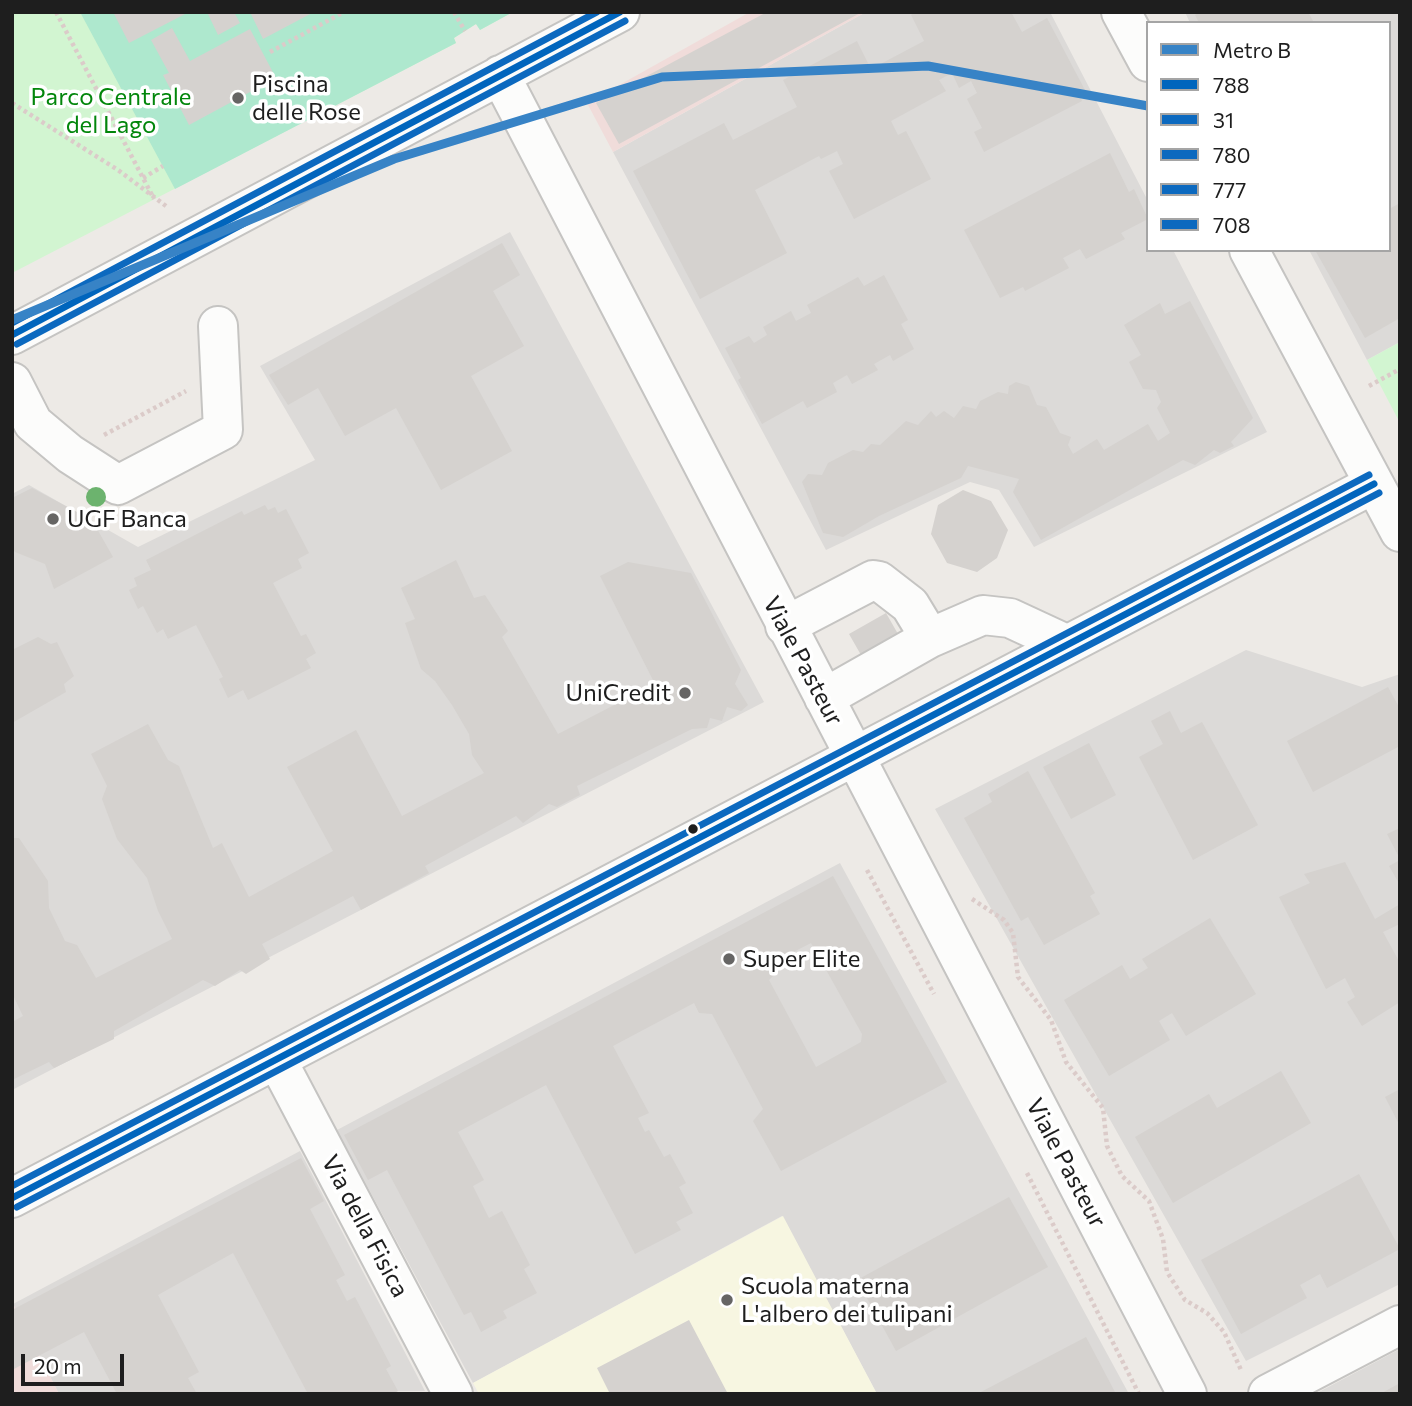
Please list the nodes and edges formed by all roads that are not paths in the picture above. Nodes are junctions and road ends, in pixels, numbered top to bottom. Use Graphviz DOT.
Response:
graph roads {
  1 [pos="620,12"];
  2 [pos="1121,12"];
  3 [pos="1146,58"];
  4 [pos="500,75"];
  5 [pos="1250,252"];
  6 [pos="218,326"];
  7 [pos="12,335"];
  8 [pos="12,382"];
  9 [pos="1374,484"];
  10 [pos="1400,532"];
  11 [pos="785,626"];
  12 [pos="930,638"];
  13 [pos="1066,644"];
  14 [pos="824,698"];
  15 [pos="854,758"];
  16 [pos="276,1060"];
  17 [pos="12,1198"];
  18 [pos="1400,1325"];
  19 [pos="1257,1386"];
  20 [pos="453,1394"];
  21 [pos="1187,1394"];
  1 -- 4 [label="street"];
  2 -- 3 [label="street"];
  4 -- 7 [label="street"];
  4 -- 11 [label="street, Viale Pasteur"];
  5 -- 9 [label="street"];
  6 -- 8 [label="street"];
  9 -- 10 [label="street"];
  9 -- 13 [label="street"];
  11 -- 12 [label="street"];
  11 -- 14 [label="street, Viale Pasteur"];
  12 -- 13 [label="street"];
  12 -- 14 [label="street"];
  13 -- 15 [label="street"];
  14 -- 15 [label="street, Viale Pasteur"];
  15 -- 16 [label="street"];
  15 -- 21 [label="street, Viale Pasteur"];
  16 -- 17 [label="street"];
  16 -- 20 [label="street, Via della Fisica"];
  18 -- 19 [label="street"];
}
